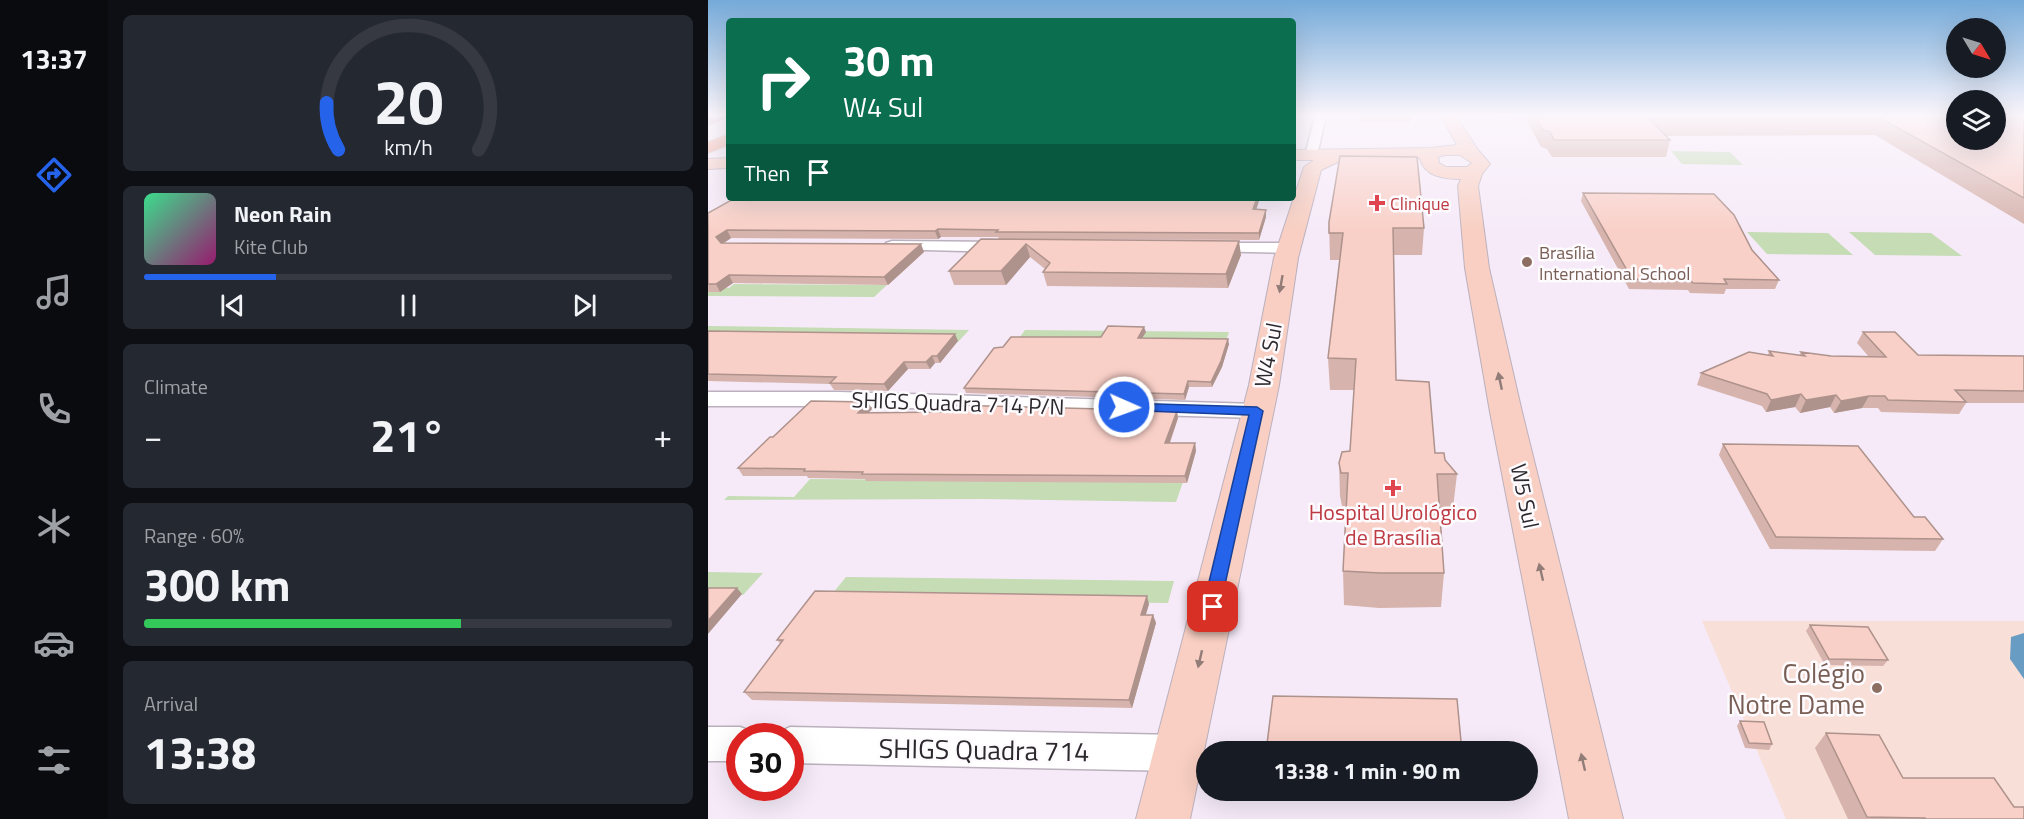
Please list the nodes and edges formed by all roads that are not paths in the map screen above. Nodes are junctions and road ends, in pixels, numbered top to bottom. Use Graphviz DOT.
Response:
graph roads {
  1 [pos="1411,154"];
  2 [pos="1431,154"];
  3 [pos="1455,154"];
  4 [pos="1458,154"];
  5 [pos="726,163"];
  6 [pos="708,164"];
  7 [pos="1307,164"];
  8 [pos="1461,165"];
  9 [pos="876,246"];
  10 [pos="1021,247"];
  11 [pos="1196,248"];
  12 [pos="1288,248"];
  13 [pos="708,399"];
  14 [pos="1257,411"];
  15 [pos="708,744"];
  16 [pos="726,744"];
  17 [pos="804,745"];
  18 [pos="1178,753"];
  19 [pos="1163,819"];
  20 [pos="1596,819"];
  1 -- 7 [label="main road"];
  2 -- 8 [label="main road"];
  3 -- 8 [label="main road"];
  4 -- 8 [label="main road"];
  5 -- 6 [label="main road"];
  7 -- 8 [label="main road"];
  7 -- 12 [label="main road, W4 Sul"];
  20 -- 8 [label="main road, W5 Sul, one-way"];
  9 -- 10 [label="street"];
  11 -- 12 [label="street"];
  12 -- 14 [label="main road, W4 Sul, one-way"];
  13 -- 14 [label="street, SHIGS Quadra 714 P/N"];
  14 -- 18 [label="main road, W4 Sul, one-way"];
  15 -- 16 [label="street"];
  17 -- 18 [label="street, SHIGS Quadra 714"];
  18 -- 19 [label="main road, W4 Sul"];
}
